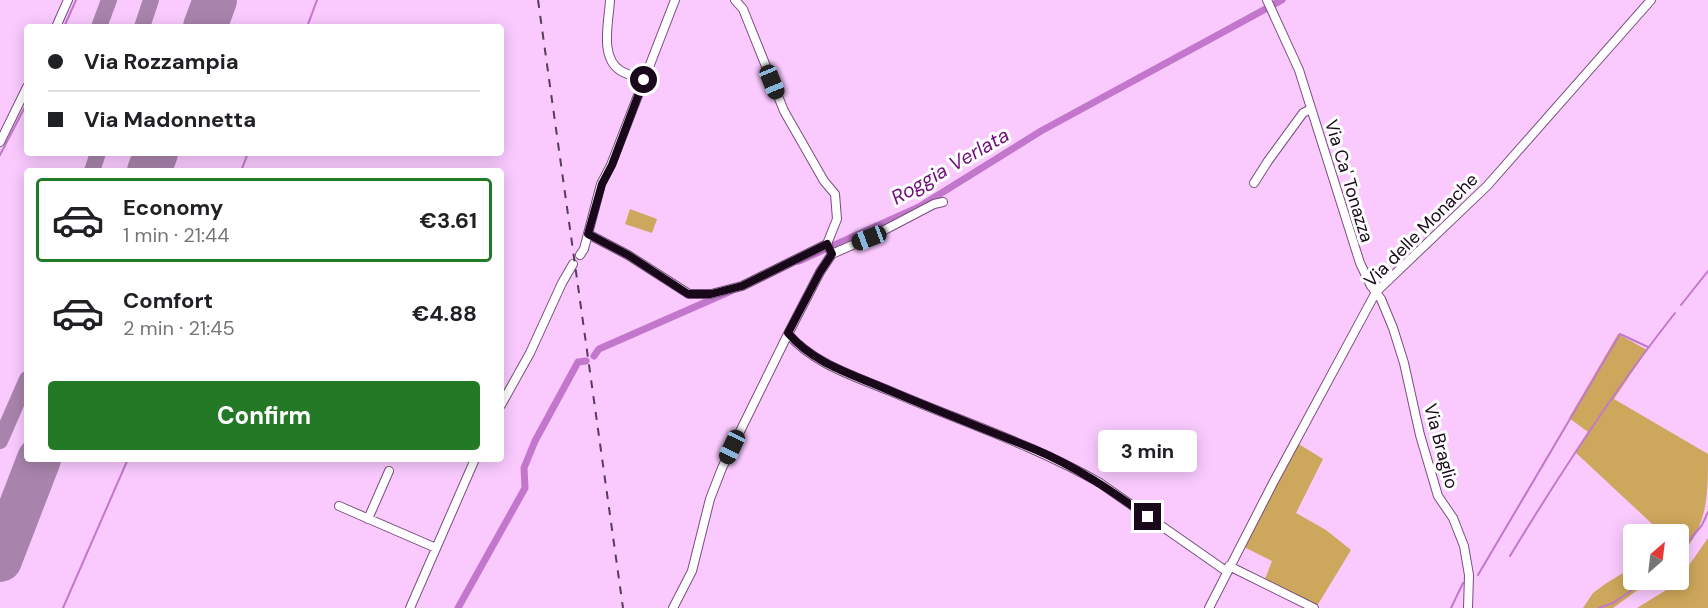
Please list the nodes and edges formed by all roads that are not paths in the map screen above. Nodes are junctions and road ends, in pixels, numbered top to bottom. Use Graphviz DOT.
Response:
graph roads {
  1 [pos="68,0"];
  2 [pos="610,0"];
  3 [pos="675,0"];
  4 [pos="735,0"];
  5 [pos="1651,0"];
  6 [pos="1269,4"];
  7 [pos="57,24"];
  8 [pos="644,80"];
  9 [pos="24,93"];
  10 [pos="1311,109"];
  11 [pos="0,142"];
  12 [pos="1254,183"];
  13 [pos="943,202"];
  14 [pos="588,234"];
  15 [pos="829,249"];
  16 [pos="580,255"];
  17 [pos="573,264"];
  18 [pos="1376,292"];
  19 [pos="788,333"];
  20 [pos="504,400"];
  21 [pos="474,462"];
  22 [pos="389,471"];
  23 [pos="339,506"];
  24 [pos="368,519"];
  25 [pos="436,548"];
  26 [pos="1228,568"];
  27 [pos="410,608"];
  28 [pos="673,608"];
  29 [pos="1209,608"];
  30 [pos="1314,608"];
  31 [pos="1468,608"];
  1 -- 7 [label="street"];
  2 -- 8 [label="street"];
  3 -- 8 [label="street"];
  4 -- 15 [label="street"];
  5 -- 18 [label="street, Via delle Monache"];
  6 -- 10 [label="street, Via Ca' Tonazza"];
  8 -- 14 [label="street"];
  9 -- 11 [label="street"];
  10 -- 12 [label="street, Via Ca' Tonazza"];
  10 -- 18 [label="street, Via Ca' Tonazza"];
  13 -- 15 [label="street"];
  14 -- 15 [label="street"];
  14 -- 16 [label="street"];
  15 -- 19 [label="street"];
  17 -- 20 [label="street"];
  18 -- 26 [label="street, Via delle Monache"];
  18 -- 31 [label="street, Via Braglio"];
  19 -- 26 [label="street"];
  19 -- 28 [label="street"];
  21 -- 25 [label="street"];
  22 -- 24 [label="street"];
  23 -- 24 [label="street"];
  24 -- 25 [label="street"];
  25 -- 27 [label="street"];
  26 -- 29 [label="street, Via delle Monache"];
  26 -- 30 [label="street"];
}
